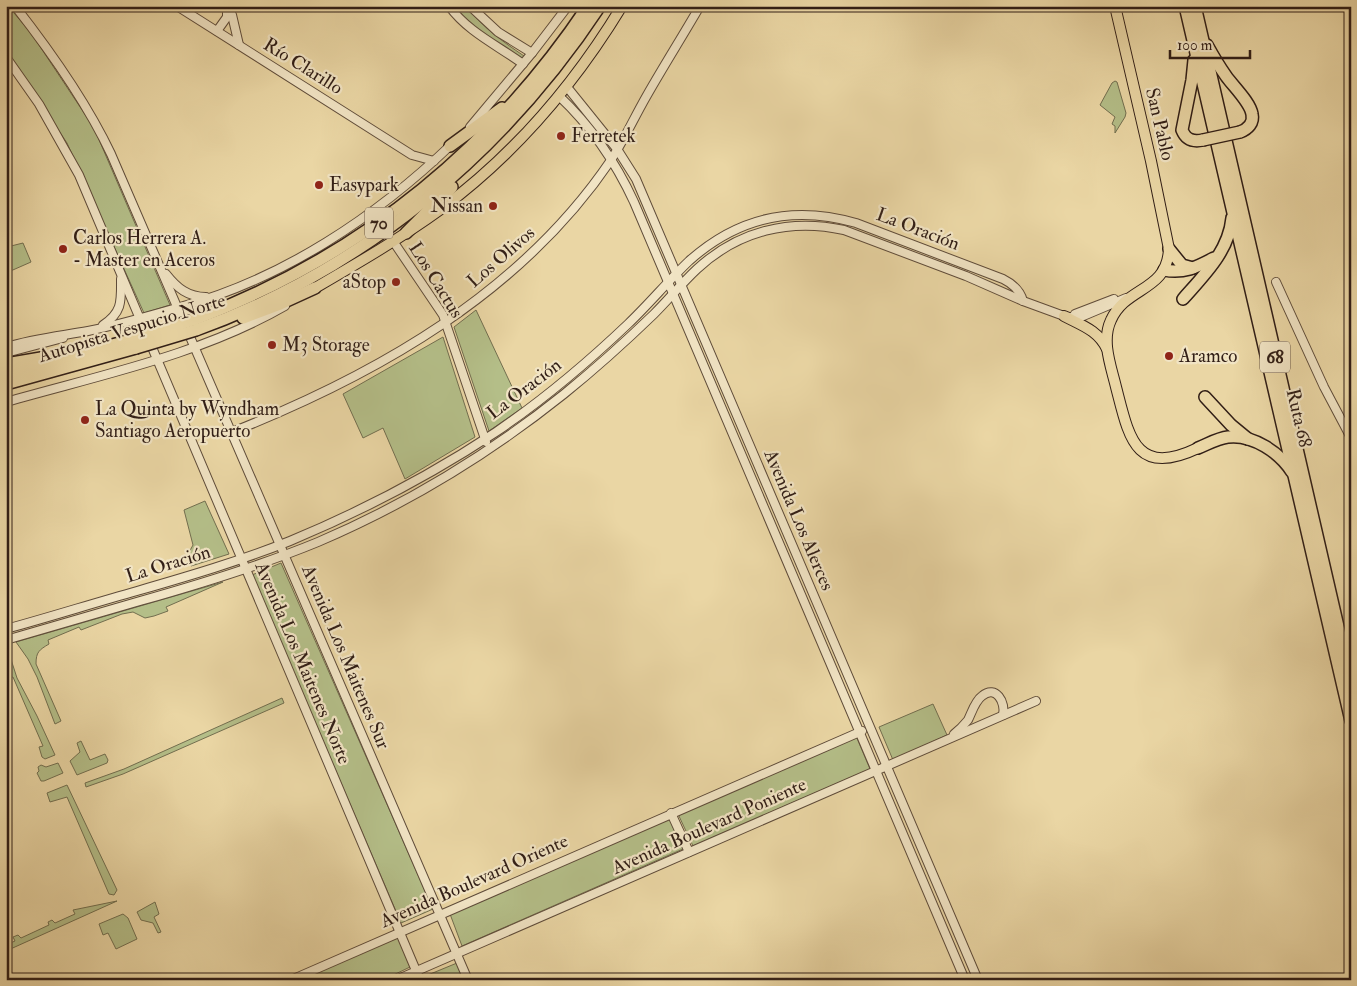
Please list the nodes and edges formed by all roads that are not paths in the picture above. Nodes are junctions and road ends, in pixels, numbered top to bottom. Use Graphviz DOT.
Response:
graph roads {
  1 [pos="15,6"];
  2 [pos="177,6"];
  3 [pos="227,6"];
  4 [pos="449,6"];
  5 [pos="470,6"];
  6 [pos="568,6"];
  7 [pos="588,6"];
  8 [pos="600,6"];
  9 [pos="622,6"];
  10 [pos="700,6"];
  11 [pos="1115,6"];
  12 [pos="1185,6"];
  13 [pos="1194,6"];
  14 [pos="233,19"];
  15 [pos="1200,30"];
  16 [pos="220,33"];
  17 [pos="1194,43"];
  18 [pos="239,44"];
  19 [pos="532,53"];
  20 [pos="6,57"];
  21 [pos="522,64"];
  22 [pos="534,80"];
  23 [pos="567,87"];
  24 [pos="559,96"];
  25 [pos="450,146"];
  26 [pos="487,146"];
  27 [pos="617,149"];
  28 [pos="412,155"];
  29 [pos="611,160"];
  30 [pos="434,161"];
  31 [pos="418,175"];
  32 [pos="1232,208"];
  33 [pos="856,223"];
  34 [pos="853,232"];
  35 [pos="406,233"];
  36 [pos="393,241"];
  37 [pos="1169,249"];
  38 [pos="1220,254"];
  39 [pos="158,263"];
  40 [pos="1193,268"];
  41 [pos="1164,270"];
  42 [pos="677,274"];
  43 [pos="122,277"];
  44 [pos="1276,282"];
  45 [pos="669,283"];
  46 [pos="681,286"];
  47 [pos="315,288"];
  48 [pos="1134,293"];
  49 [pos="673,294"];
  50 [pos="210,297"];
  51 [pos="1183,298"];
  52 [pos="1023,301"];
  53 [pos="177,308"];
  54 [pos="1064,316"];
  55 [pos="139,318"];
  56 [pos="446,322"];
  57 [pos="197,326"];
  58 [pos="100,328"];
  59 [pos="89,330"];
  60 [pos="135,344"];
  61 [pos="195,346"];
  62 [pos="6,347"];
  63 [pos="101,348"];
  64 [pos="1108,352"];
  65 [pos="6,353"];
  66 [pos="156,359"];
  67 [pos="6,364"];
  68 [pos="6,374"];
  69 [pos="6,384"];
  70 [pos="1205,397"];
  71 [pos="6,402"];
  72 [pos="232,432"];
  73 [pos="1351,438"];
  74 [pos="485,439"];
  75 [pos="1251,441"];
  76 [pos="490,448"];
  77 [pos="1198,448"];
  78 [pos="1294,476"];
  79 [pos="280,545"];
  80 [pos="285,555"];
  81 [pos="242,559"];
  82 [pos="245,569"];
  83 [pos="6,629"];
  84 [pos="7,638"];
  85 [pos="1351,683"];
  86 [pos="1036,701"];
  87 [pos="1003,716"];
  88 [pos="1351,721"];
  89 [pos="870,727"];
  90 [pos="859,732"];
  91 [pos="949,739"];
  92 [pos="887,766"];
  93 [pos="876,771"];
  94 [pos="671,813"];
  95 [pos="689,852"];
  96 [pos="440,914"];
  97 [pos="399,932"];
  98 [pos="457,954"];
  99 [pos="416,971"];
  100 [pos="291,980"];
  101 [pos="396,980"];
  102 [pos="420,980"];
  103 [pos="468,980"];
  104 [pos="965,980"];
  105 [pos="978,980"];
  1 -- 39 [label="street"];
  2 -- 16 [label="street, Río Clarillo"];
  3 -- 14 [label="street"];
  3 -- 16 [label="street"];
  4 -- 21 [label="street"];
  5 -- 19 [label="street"];
  6 -- 19 [label="street"];
  7 -- 22 [label="highway, Autopista Vespucio Norte / 70"];
  8 -- 26 [label="highway, Autopista Vespucio Norte / 70"];
  9 -- 23 [label="main road"];
  10 -- 27 [label="street, Los Olivos"];
  11 -- 37 [label="main road, San Pablo"];
  12 -- 17 [label="highway, Ruta 68 / 68"];
  13 -- 15 [label="highway, Ruta 68 / 68"];
  14 -- 16 [label="street"];
  14 -- 18 [label="street"];
  15 -- 17 [label="highway, bridge"];
  15 -- 85 [label="highway, Ruta 68 / 68"];
  16 -- 18 [label="street, Río Clarillo"];
  17 -- 32 [label="highway, Ruta 68 / 68"];
  18 -- 28 [label="street, Río Clarillo"];
  19 -- 21 [label="street"];
  20 -- 43 [label="street, Avenida Los Maitenes Norte"];
  21 -- 25 [label="street"];
  22 -- 25 [label="highway"];
  22 -- 57 [label="highway, Autopista Vespucio Norte / 70"];
  23 -- 24 [label="main road"];
  23 -- 27 [label="street, Avenida Los Alerces"];
  24 -- 29 [label="street, Avenida Los Alerces"];
  24 -- 35 [label="main road"];
  25 -- 30 [label="street"];
  26 -- 35 [label="highway"];
  26 -- 57 [label="highway, Autopista Vespucio Norte / 70"];
  27 -- 29 [label="street, Los Olivos"];
  27 -- 42 [label="street, Avenida Los Alerces"];
  28 -- 30 [label="street, Río Clarillo"];
  28 -- 31 [label="street"];
  29 -- 45 [label="street, Avenida Los Alerces"];
  29 -- 56 [label="street, Los Olivos"];
  30 -- 31 [label="street"];
  31 -- 50 [label="street"];
  32 -- 38 [label="highway"];
  32 -- 78 [label="highway, Ruta 68 / 68"];
  33 -- 34 [label="street"];
  33 -- 42 [label="street, La Oración"];
  33 -- 52 [label="street, La Oración"];
  34 -- 46 [label="street, La Oración"];
  34 -- 52 [label="street, La Oración"];
  35 -- 36 [label="main road"];
  36 -- 47 [label="main road"];
  36 -- 56 [label="street, Los Cactus"];
  37 -- 40 [label="highway"];
  37 -- 41 [label="main road"];
  38 -- 40 [label="highway"];
  38 -- 51 [label="highway"];
  39 -- 50 [label="street"];
  39 -- 53 [label="street, Avenida Los Maitenes Sur"];
  40 -- 41 [label="highway"];
  41 -- 48 [label="main road"];
  42 -- 45 [label="street, La Oración"];
  42 -- 46 [label="street, Avenida Los Alerces"];
  43 -- 55 [label="street, Avenida Los Maitenes Norte"];
  43 -- 58 [label="street"];
  44 -- 73 [label="street"];
  45 -- 49 [label="street, Avenida Los Alerces"];
  45 -- 74 [label="street, La Oración"];
  46 -- 49 [label="street, La Oración"];
  46 -- 89 [label="street, Avenida Los Alerces"];
  47 -- 57 [label="highway"];
  47 -- 61 [label="street"];
  48 -- 54 [label="street"];
  48 -- 64 [label="main road"];
  49 -- 76 [label="street, La Oración"];
  49 -- 90 [label="street, Avenida Los Alerces"];
  50 -- 53 [label="street"];
  52 -- 54 [label="street, La Oración"];
  53 -- 55 [label="street"];
  53 -- 61 [label="street, Avenida Los Maitenes Sur"];
  54 -- 64 [label="main road"];
  55 -- 58 [label="street"];
  55 -- 66 [label="street, Avenida Los Maitenes Norte"];
  56 -- 72 [label="street, Los Olivos"];
  56 -- 74 [label="street, Los Cactus"];
  57 -- 60 [label="highway, Autopista Vespucio Norte / 70, bridge"];
  58 -- 59 [label="street"];
  59 -- 62 [label="street"];
  59 -- 65 [label="street"];
  60 -- 63 [label="highway, Autopista Vespucio Norte / 70"];
  60 -- 69 [label="highway, Autopista Vespucio Norte / 70"];
  61 -- 66 [label="street"];
  61 -- 72 [label="street, Avenida Los Maitenes Sur"];
  63 -- 67 [label="highway"];
  63 -- 68 [label="highway, Autopista Vespucio Norte / 70"];
  64 -- 77 [label="main road"];
  66 -- 71 [label="street"];
  66 -- 81 [label="street, Avenida Los Maitenes Norte"];
  70 -- 75 [label="highway"];
  72 -- 79 [label="street, Avenida Los Maitenes Sur"];
  74 -- 76 [label="street, Los Cactus"];
  74 -- 79 [label="street, La Oración"];
  75 -- 77 [label="highway"];
  75 -- 78 [label="highway"];
  76 -- 80 [label="street, La Oración"];
  78 -- 88 [label="highway, Ruta 68 / 68"];
  79 -- 80 [label="street, Avenida Los Maitenes Sur"];
  79 -- 81 [label="street, La Oración"];
  80 -- 82 [label="street, La Oración"];
  80 -- 96 [label="street, Avenida Los Maitenes Sur"];
  81 -- 82 [label="street, Avenida Los Maitenes Norte"];
  81 -- 83 [label="street, La Oración"];
  82 -- 84 [label="street, La Oración"];
  82 -- 97 [label="street, Avenida Los Maitenes Norte"];
  86 -- 87 [label="street, Avenida Boulevard Poniente"];
  87 -- 91 [label="street, Avenida Boulevard Poniente"];
  87 -- 91 [label="street"];
  89 -- 90 [label="street, Avenida Boulevard Oriente"];
  89 -- 92 [label="street, Avenida Los Alerces"];
  90 -- 93 [label="street, Avenida Los Alerces"];
  90 -- 94 [label="street, Avenida Boulevard Oriente"];
  91 -- 92 [label="street, Avenida Boulevard Poniente"];
  92 -- 93 [label="street, Avenida Boulevard Poniente"];
  92 -- 105 [label="street, Avenida Los Alerces"];
  93 -- 95 [label="street, Avenida Boulevard Poniente"];
  93 -- 104 [label="street, Avenida Los Alerces"];
  94 -- 95 [label="street"];
  94 -- 96 [label="street, Avenida Boulevard Oriente"];
  95 -- 98 [label="street, Avenida Boulevard Poniente"];
  96 -- 97 [label="street, Avenida Boulevard Oriente"];
  96 -- 98 [label="street, Avenida Los Maitenes Sur"];
  97 -- 99 [label="street, Avenida Los Maitenes Norte"];
  97 -- 100 [label="street, Avenida Boulevard Oriente"];
  98 -- 99 [label="street, Avenida Boulevard Poniente"];
  98 -- 103 [label="street, Avenida Los Maitenes Sur"];
  99 -- 101 [label="street, Avenida Boulevard Poniente"];
  99 -- 102 [label="street, Avenida Los Maitenes Norte"];
}
